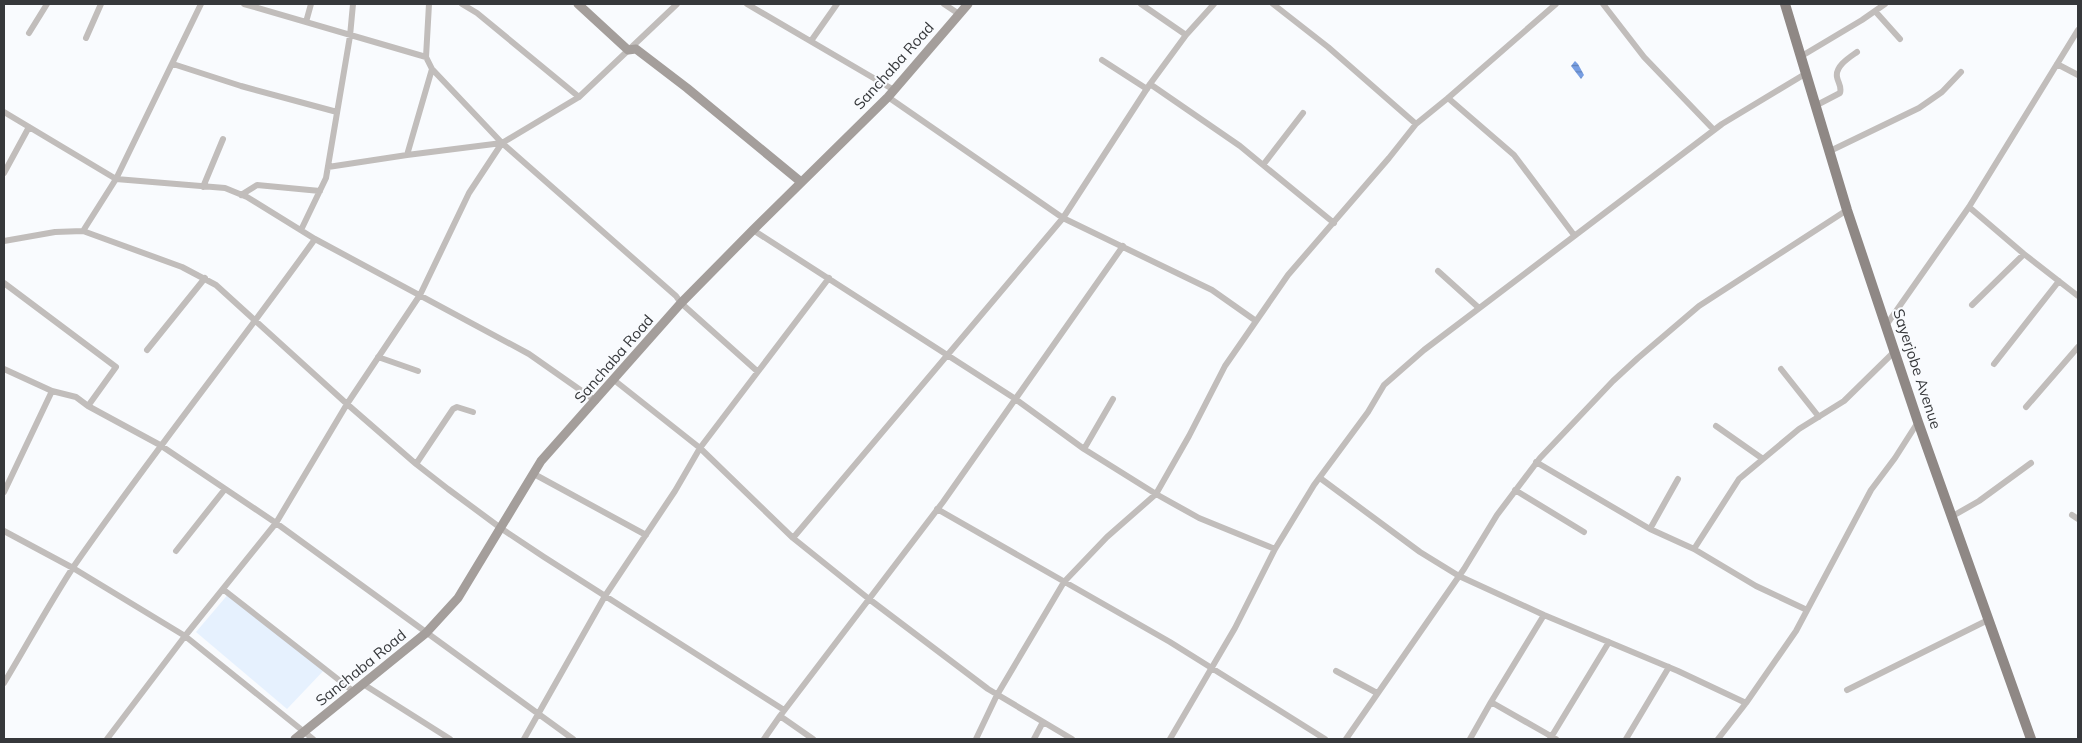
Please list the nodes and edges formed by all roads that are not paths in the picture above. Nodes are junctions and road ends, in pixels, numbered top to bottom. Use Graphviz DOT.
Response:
graph roads {
  1 [pos="47,4"];
  2 [pos="101,4"];
  3 [pos="201,4"];
  4 [pos="244,4"];
  5 [pos="311,4"];
  6 [pos="352,4"];
  7 [pos="429,4"];
  8 [pos="462,4"];
  9 [pos="578,4"];
  10 [pos="677,4"];
  11 [pos="747,4"];
  12 [pos="837,4"];
  13 [pos="944,4"];
  14 [pos="968,4"];
  15 [pos="1141,4"];
  16 [pos="1214,4"];
  17 [pos="1273,4"];
  18 [pos="1556,4"];
  19 [pos="1603,4"];
  20 [pos="1785,4"];
  21 [pos="1885,4"];
  22 [pos="1876,11"];
  23 [pos="959,14"];
  24 [pos="306,22"];
  25 [pos="2078,30"];
  26 [pos="29,32"];
  27 [pos="1186,35"];
  28 [pos="350,36"];
  29 [pos="86,38"];
  30 [pos="1900,38"];
  31 [pos="811,41"];
  32 [pos="628,50"];
  33 [pos="1857,52"];
  34 [pos="426,57"];
  35 [pos="1800,57"];
  36 [pos="1102,60"];
  37 [pos="173,64"];
  38 [pos="2057,64"];
  39 [pos="432,69"];
  40 [pos="1962,72"];
  41 [pos="1805,74"];
  42 [pos="2078,75"];
  43 [pos="1149,86"];
  44 [pos="891,94"];
  45 [pos="579,96"];
  46 [pos="1448,98"];
  47 [pos="1815,106"];
  48 [pos="4,112"];
  49 [pos="337,112"];
  50 [pos="1303,113"];
  51 [pos="1416,124"];
  52 [pos="29,127"];
  53 [pos="1714,130"];
  54 [pos="223,139"];
  55 [pos="502,143"];
  56 [pos="1830,151"];
  57 [pos="407,155"];
  58 [pos="1263,164"];
  59 [pos="328,167"];
  60 [pos="4,173"];
  61 [pos="116,179"];
  62 [pos="801,182"];
  63 [pos="203,187"];
  64 [pos="320,191"];
  65 [pos="241,195"];
  66 [pos="1969,207"];
  67 [pos="1847,210"];
  68 [pos="1063,218"];
  69 [pos="1334,223"];
  70 [pos="301,230"];
  71 [pos="753,230"];
  72 [pos="84,231"];
  73 [pos="1574,235"];
  74 [pos="315,239"];
  75 [pos="4,241"];
  76 [pos="1123,246"];
  77 [pos="2024,254"];
  78 [pos="1438,271"];
  79 [pos="204,278"];
  80 [pos="829,278"];
  81 [pos="2059,281"];
  82 [pos="4,283"];
  83 [pos="420,295"];
  84 [pos="2078,296"];
  85 [pos="681,304"];
  86 [pos="1972,305"];
  87 [pos="1479,308"];
  88 [pos="256,320"];
  89 [pos="1256,321"];
  90 [pos="1887,324"];
  91 [pos="2078,347"];
  92 [pos="147,350"];
  93 [pos="1895,351"];
  94 [pos="948,355"];
  95 [pos="378,357"];
  96 [pos="1994,364"];
  97 [pos="4,369"];
  98 [pos="1781,369"];
  99 [pos="418,371"];
  100 [pos="757,371"];
  101 [pos="614,380"];
  102 [pos="52,391"];
  103 [pos="1014,398"];
  104 [pos="1113,399"];
  105 [pos="596,401"];
  106 [pos="347,404"];
  107 [pos="88,406"];
  108 [pos="2026,407"];
  109 [pos="473,412"];
  110 [pos="1819,417"];
  111 [pos="1918,422"];
  112 [pos="1716,426"];
  113 [pos="160,446"];
  114 [pos="700,448"];
  115 [pos="1084,449"];
  116 [pos="1763,459"];
  117 [pos="1536,462"];
  118 [pos="2031,463"];
  119 [pos="416,464"];
  120 [pos="534,474"];
  121 [pos="1320,478"];
  122 [pos="1678,479"];
  123 [pos="225,489"];
  124 [pos="1516,490"];
  125 [pos="4,492"];
  126 [pos="1156,494"];
  127 [pos="937,509"];
  128 [pos="2072,515"];
  129 [pos="1951,517"];
  130 [pos="2078,519"];
  131 [pos="276,523"];
  132 [pos="502,529"];
  133 [pos="1650,529"];
  134 [pos="4,531"];
  135 [pos="1584,532"];
  136 [pos="646,535"];
  137 [pos="793,538"];
  138 [pos="1694,549"];
  139 [pos="1275,550"];
  140 [pos="176,551"];
  141 [pos="73,568"];
  142 [pos="1459,576"];
  143 [pos="1064,582"];
  144 [pos="224,590"];
  145 [pos="605,596"];
  146 [pos="869,599"];
  147 [pos="1807,610"];
  148 [pos="1544,615"];
  149 [pos="1988,620"];
  150 [pos="426,633"];
  151 [pos="185,636"];
  152 [pos="1609,642"];
  153 [pos="1669,667"];
  154 [pos="1212,669"];
  155 [pos="1336,671"];
  156 [pos="4,683"];
  157 [pos="363,684"];
  158 [pos="1847,690"];
  159 [pos="353,691"];
  160 [pos="1377,693"];
  161 [pos="997,695"];
  162 [pos="1491,702"];
  163 [pos="1746,703"];
  164 [pos="782,713"];
  165 [pos="538,714"];
  166 [pos="1043,722"];
  167 [pos="304,732"];
  168 [pos="1552,738"];
  169 [pos="107,739"];
  170 [pos="295,739"];
  171 [pos="313,739"];
  172 [pos="450,739"];
  173 [pos="524,739"];
  174 [pos="573,739"];
  175 [pos="764,739"];
  176 [pos="812,739"];
  177 [pos="976,739"];
  178 [pos="1034,739"];
  179 [pos="1072,739"];
  180 [pos="1170,739"];
  181 [pos="1325,739"];
  182 [pos="1346,739"];
  183 [pos="1470,739"];
  184 [pos="1626,739"];
  185 [pos="1718,739"];
  186 [pos="2031,739"];
  1 -- 26 [label="street"];
  2 -- 29 [label="street"];
  3 -- 37 [label="street"];
  4 -- 24 [label="street"];
  5 -- 24 [label="street"];
  6 -- 28 [label="street"];
  7 -- 34 [label="street"];
  8 -- 45 [label="street"];
  9 -- 32 [label="street"];
  10 -- 32 [label="street"];
  11 -- 31 [label="street"];
  12 -- 31 [label="street"];
  13 -- 23 [label="street"];
  14 -- 23 [label="street, Sanchaba Road"];
  15 -- 27 [label="street"];
  16 -- 27 [label="street"];
  17 -- 51 [label="street"];
  18 -- 46 [label="street"];
  19 -- 53 [label="street"];
  20 -- 35 [label="main road, Sayerjobe Avenue"];
  21 -- 22 [label="street"];
  22 -- 30 [label="street"];
  22 -- 35 [label="street"];
  23 -- 44 [label="street, Sanchaba Road"];
  24 -- 28 [label="street"];
  25 -- 38 [label="street"];
  27 -- 43 [label="street"];
  28 -- 34 [label="street"];
  28 -- 49 [label="street"];
  31 -- 44 [label="street"];
  32 -- 45 [label="street"];
  32 -- 62 [label="street"];
  33 -- 47 [label="street"];
  34 -- 39 [label="street"];
  35 -- 41 [label="main road, Sayerjobe Avenue"];
  36 -- 43 [label="street"];
  37 -- 49 [label="street"];
  37 -- 61 [label="street"];
  38 -- 42 [label="street"];
  38 -- 66 [label="street"];
  39 -- 55 [label="street"];
  39 -- 57 [label="street"];
  40 -- 56 [label="street"];
  41 -- 47 [label="main road, Sayerjobe Avenue"];
  41 -- 53 [label="street"];
  43 -- 58 [label="street"];
  43 -- 68 [label="street"];
  44 -- 62 [label="street, Sanchaba Road"];
  44 -- 68 [label="street"];
  45 -- 55 [label="street"];
  46 -- 51 [label="street"];
  46 -- 73 [label="street"];
  47 -- 56 [label="main road, Sayerjobe Avenue"];
  48 -- 52 [label="street"];
  49 -- 59 [label="street"];
  50 -- 58 [label="street"];
  51 -- 69 [label="street"];
  52 -- 60 [label="street"];
  52 -- 61 [label="street"];
  53 -- 73 [label="street"];
  54 -- 63 [label="street"];
  55 -- 57 [label="street"];
  55 -- 83 [label="street"];
  55 -- 85 [label="street"];
  56 -- 67 [label="main road, Sayerjobe Avenue"];
  57 -- 59 [label="street"];
  58 -- 69 [label="street"];
  59 -- 64 [label="street"];
  61 -- 63 [label="street"];
  61 -- 72 [label="street"];
  62 -- 71 [label="street, Sanchaba Road"];
  63 -- 65 [label="street"];
  64 -- 65 [label="street"];
  64 -- 70 [label="street"];
  65 -- 70 [label="street"];
  66 -- 77 [label="street"];
  66 -- 90 [label="street"];
  67 -- 90 [label="main road, Sayerjobe Avenue"];
  67 -- 117 [label="street"];
  68 -- 76 [label="street"];
  68 -- 94 [label="street"];
  69 -- 89 [label="street"];
  70 -- 74 [label="street"];
  71 -- 80 [label="street"];
  71 -- 85 [label="street, Sanchaba Road"];
  72 -- 75 [label="street"];
  72 -- 79 [label="street"];
  73 -- 87 [label="street"];
  74 -- 83 [label="street"];
  74 -- 88 [label="street"];
  76 -- 89 [label="street"];
  76 -- 103 [label="street"];
  77 -- 81 [label="street"];
  77 -- 86 [label="street"];
  78 -- 87 [label="street"];
  79 -- 88 [label="street"];
  79 -- 92 [label="street"];
  80 -- 94 [label="street"];
  80 -- 100 [label="street"];
  81 -- 84 [label="street"];
  81 -- 96 [label="street"];
  82 -- 107 [label="street"];
  83 -- 95 [label="street"];
  83 -- 105 [label="street"];
  85 -- 100 [label="street"];
  85 -- 101 [label="street, Sanchaba Road"];
  87 -- 121 [label="street"];
  88 -- 106 [label="street"];
  88 -- 113 [label="street"];
  89 -- 126 [label="street"];
  90 -- 93 [label="main road, Sayerjobe Avenue"];
  91 -- 108 [label="street"];
  93 -- 110 [label="street"];
  93 -- 111 [label="main road, Sayerjobe Avenue"];
  94 -- 103 [label="street"];
  94 -- 137 [label="street"];
  95 -- 99 [label="street"];
  95 -- 106 [label="street"];
  97 -- 102 [label="street"];
  98 -- 110 [label="street"];
  100 -- 114 [label="street"];
  101 -- 105 [label="street, Sanchaba Road"];
  101 -- 114 [label="street"];
  102 -- 107 [label="street"];
  102 -- 125 [label="street"];
  103 -- 115 [label="street"];
  103 -- 127 [label="street"];
  104 -- 115 [label="street"];
  105 -- 120 [label="street, Sanchaba Road"];
  106 -- 119 [label="street"];
  106 -- 131 [label="street"];
  107 -- 113 [label="street"];
  109 -- 119 [label="street"];
  110 -- 116 [label="street"];
  111 -- 129 [label="main road, Sayerjobe Avenue"];
  111 -- 147 [label="street"];
  112 -- 116 [label="street"];
  113 -- 123 [label="street"];
  113 -- 141 [label="street"];
  114 -- 136 [label="street"];
  114 -- 137 [label="street"];
  115 -- 126 [label="street"];
  116 -- 138 [label="street"];
  117 -- 124 [label="street"];
  117 -- 133 [label="street"];
  118 -- 129 [label="street"];
  119 -- 132 [label="street"];
  120 -- 132 [label="street, Sanchaba Road"];
  120 -- 136 [label="street"];
  121 -- 139 [label="street"];
  121 -- 142 [label="street"];
  122 -- 133 [label="street"];
  123 -- 131 [label="street"];
  123 -- 140 [label="street"];
  124 -- 135 [label="street"];
  124 -- 142 [label="street"];
  126 -- 139 [label="street"];
  126 -- 143 [label="street"];
  127 -- 143 [label="street"];
  127 -- 146 [label="street"];
  128 -- 130 [label="street"];
  129 -- 149 [label="main road, Sayerjobe Avenue"];
  131 -- 144 [label="street"];
  131 -- 150 [label="street"];
  132 -- 145 [label="street"];
  132 -- 150 [label="street, Sanchaba Road"];
  133 -- 138 [label="street"];
  134 -- 141 [label="street"];
  136 -- 145 [label="street"];
  137 -- 146 [label="street"];
  138 -- 147 [label="street"];
  139 -- 154 [label="street"];
  141 -- 151 [label="street"];
  141 -- 156 [label="street"];
  142 -- 148 [label="street"];
  142 -- 160 [label="street"];
  143 -- 154 [label="street"];
  143 -- 161 [label="street"];
  144 -- 151 [label="street"];
  144 -- 159 [label="street"];
  145 -- 164 [label="street"];
  145 -- 165 [label="street"];
  146 -- 161 [label="street"];
  146 -- 164 [label="street"];
  147 -- 163 [label="street"];
  148 -- 152 [label="street"];
  148 -- 162 [label="street"];
  149 -- 158 [label="street"];
  149 -- 186 [label="main road, Sayerjobe Avenue"];
  150 -- 157 [label="street, Sanchaba Road"];
  150 -- 165 [label="street"];
  151 -- 167 [label="street"];
  151 -- 169 [label="street"];
  152 -- 153 [label="street"];
  152 -- 168 [label="street"];
  153 -- 163 [label="street"];
  153 -- 184 [label="street"];
  154 -- 180 [label="street"];
  154 -- 181 [label="street"];
  155 -- 160 [label="street"];
  157 -- 159 [label="street, Sanchaba Road"];
  157 -- 172 [label="street"];
  159 -- 167 [label="street, Sanchaba Road"];
  160 -- 182 [label="street"];
  161 -- 166 [label="street"];
  161 -- 177 [label="street"];
  162 -- 168 [label="street"];
  162 -- 183 [label="street"];
  163 -- 185 [label="street"];
  164 -- 175 [label="street"];
  164 -- 176 [label="street"];
  165 -- 173 [label="street"];
  165 -- 174 [label="street"];
  166 -- 178 [label="street"];
  166 -- 179 [label="street"];
  167 -- 170 [label="street, Sanchaba Road"];
  167 -- 171 [label="street"];
}
